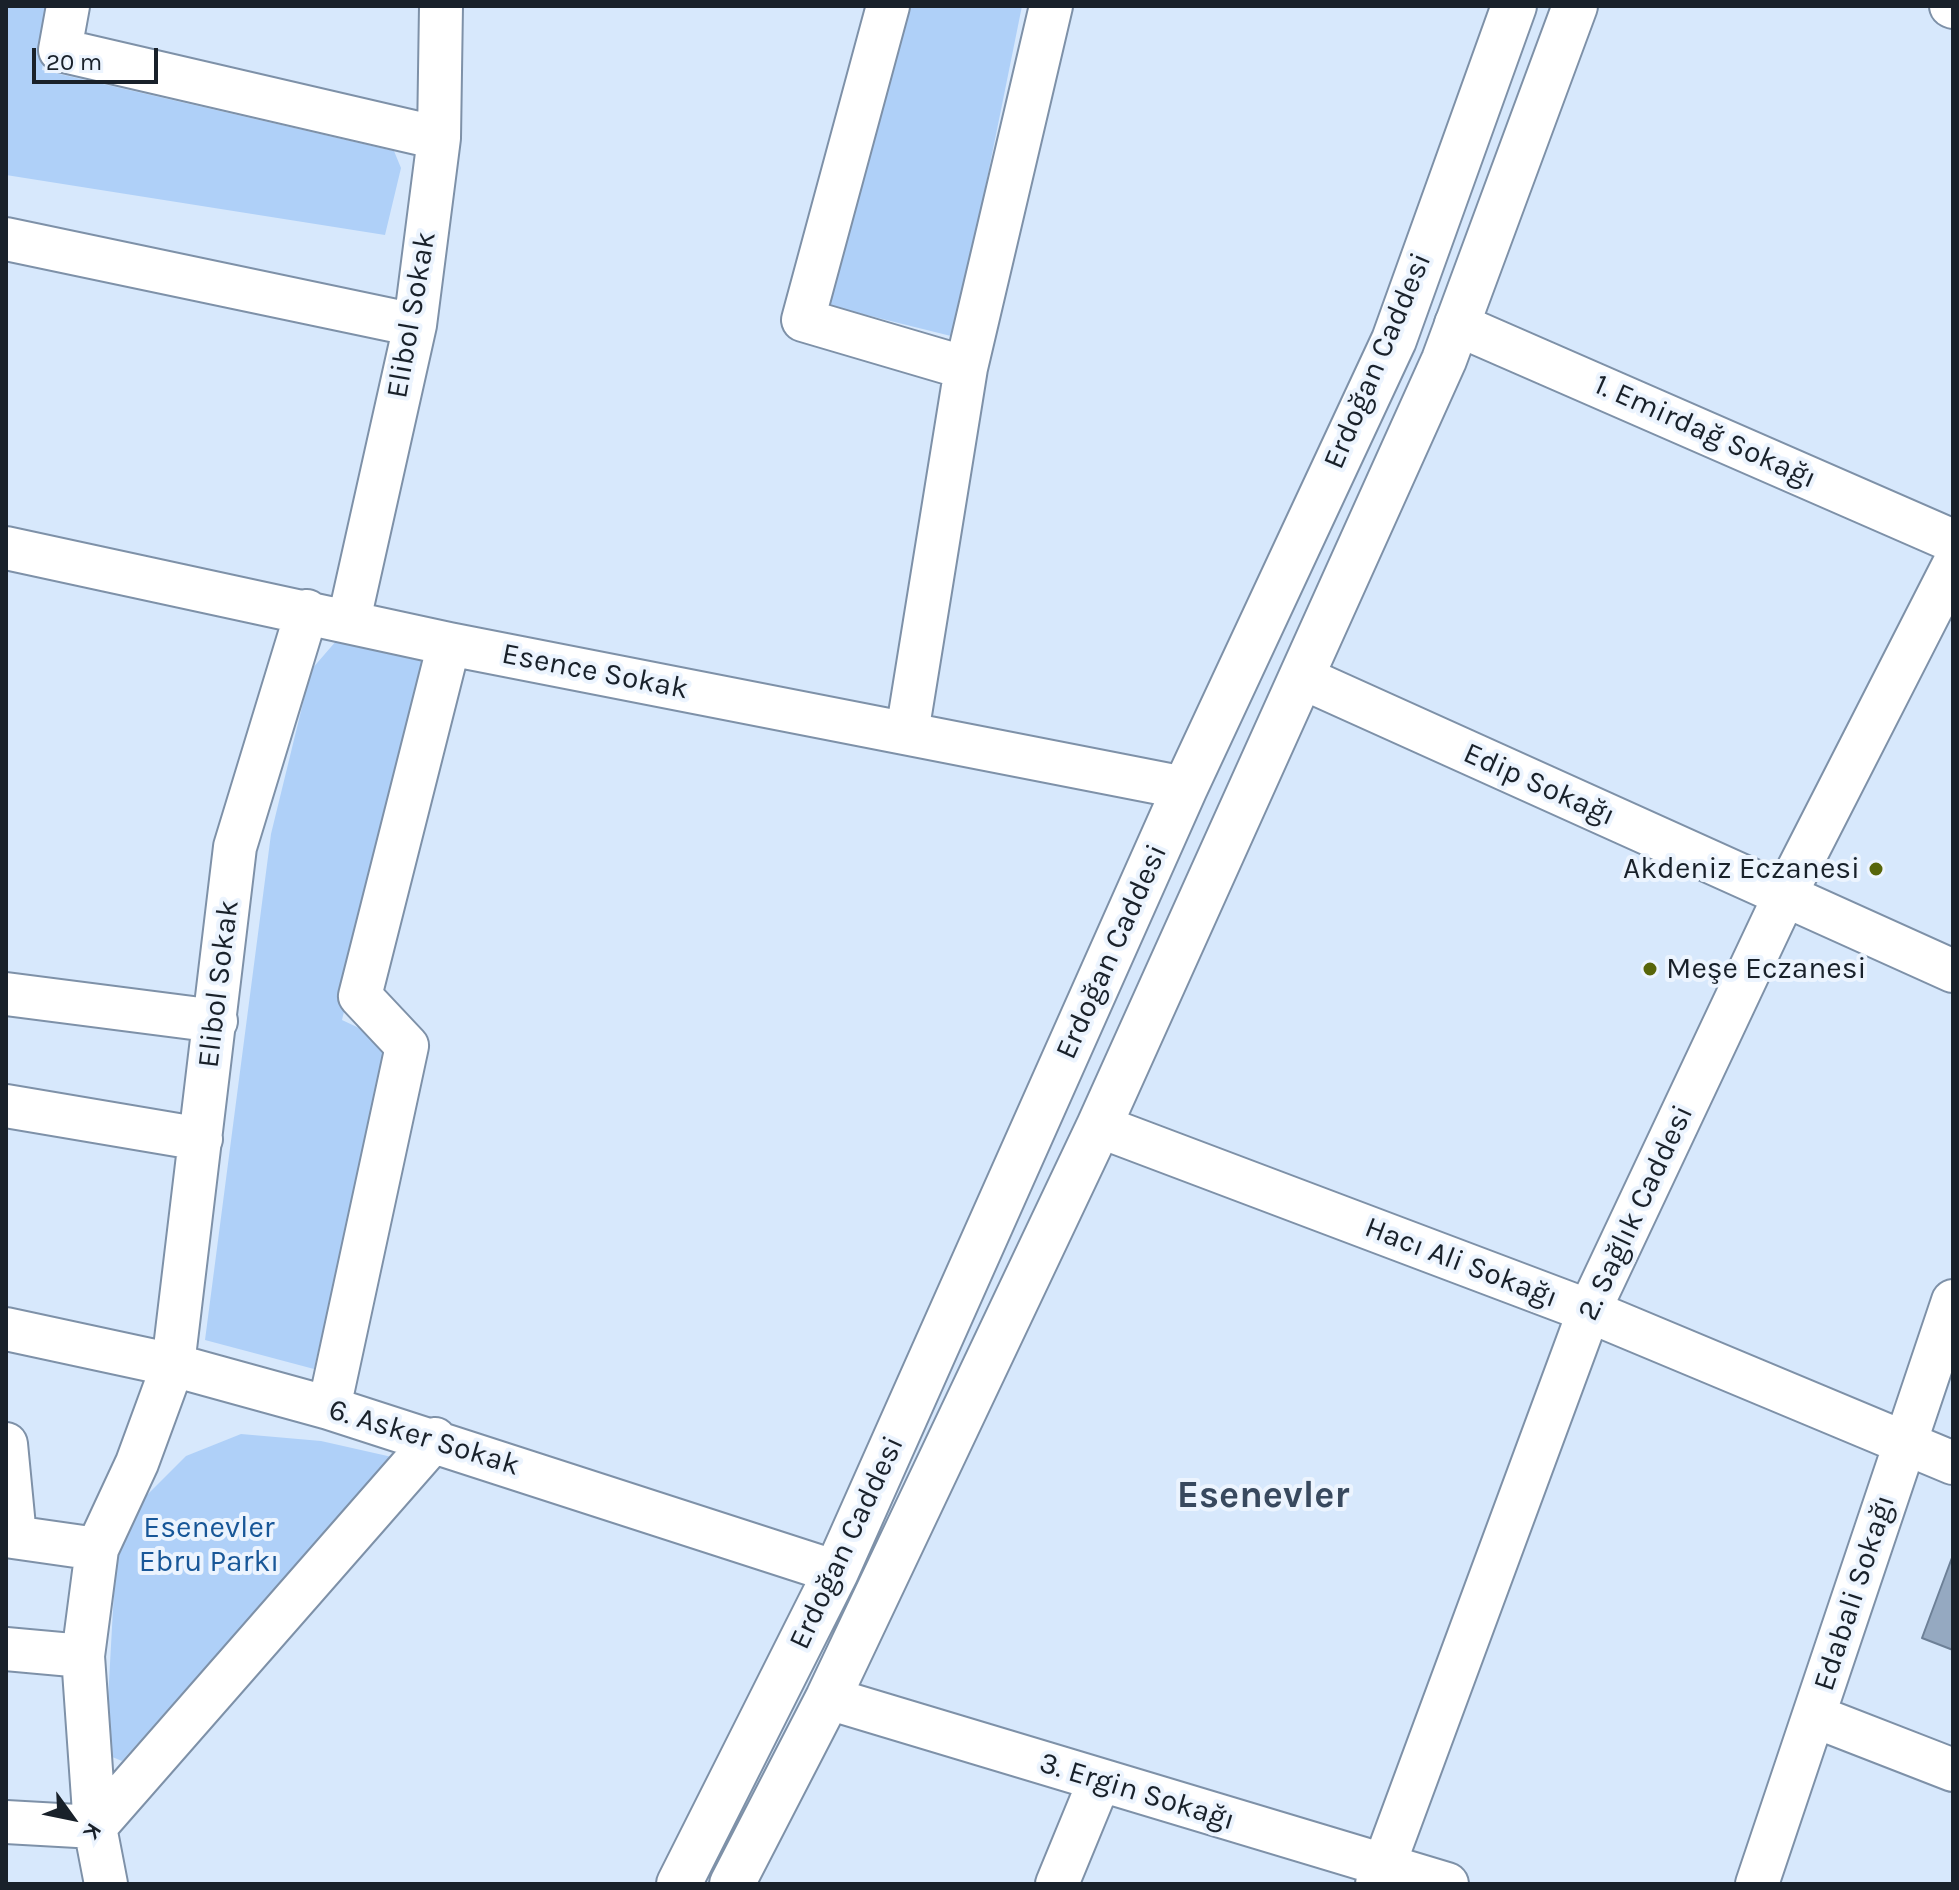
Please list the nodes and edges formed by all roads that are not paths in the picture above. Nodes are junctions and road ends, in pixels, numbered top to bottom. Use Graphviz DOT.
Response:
graph roads {
  1 [pos="68,6"];
  2 [pos="441,6"];
  3 [pos="888,6"];
  4 [pos="1051,6"];
  5 [pos="1514,6"];
  6 [pos="1575,6"];
  7 [pos="439,138"];
  8 [pos="6,239"];
  9 [pos="1456,324"];
  10 [pos="415,325"];
  11 [pos="966,368"];
  12 [pos="1953,541"];
  13 [pos="6,548"];
  14 [pos="1953,566"];
  15 [pos="307,611"];
  16 [pos="349,620"];
  17 [pos="449,644"];
  18 [pos="1301,677"];
  19 [pos="907,733"];
  20 [pos="1185,788"];
  21 [pos="1785,895"];
  22 [pos="1953,971"];
  23 [pos="6,994"];
  24 [pos="216,1021"];
  25 [pos="6,1106"];
  26 [pos="1099,1126"];
  27 [pos="201,1139"];
  28 [pos="1953,1301"];
  29 [pos="1589,1311"];
  30 [pos="6,1329"];
  31 [pos="173,1365"];
  32 [pos="329,1408"];
  33 [pos="435,1439"];
  34 [pos="1904,1443"];
  35 [pos="6,1444"];
  36 [pos="1953,1463"];
  37 [pos="10,1536"];
  38 [pos="97,1549"];
  39 [pos="836,1572"];
  40 [pos="6,1649"];
  41 [pos="83,1656"];
  42 [pos="828,1698"];
  43 [pos="1814,1716"];
  44 [pos="1953,1770"];
  45 [pos="1099,1782"];
  46 [pos="6,1822"];
  47 [pos="95,1827"];
  48 [pos="1381,1875"];
  49 [pos="106,1884"];
  50 [pos="679,1884"];
  51 [pos="732,1884"];
  52 [pos="1057,1884"];
  53 [pos="1447,1884"];
  54 [pos="1757,1884"];
  1 -- 7 [label="street"];
  2 -- 7 [label="street, Elibol Sokak"];
  3 -- 11 [label="street"];
  4 -- 11 [label="street"];
  5 -- 20 [label="main road, Erdoğan Caddesi"];
  6 -- 9 [label="main road, Erdoğan Caddesi"];
  7 -- 10 [label="street, Elibol Sokak"];
  8 -- 10 [label="street"];
  9 -- 12 [label="street, 1. Emirdağ Sokağı"];
  9 -- 18 [label="main road, Erdoğan Caddesi"];
  10 -- 16 [label="street, Elibol Sokak"];
  11 -- 19 [label="street"];
  13 -- 15 [label="street, Esence Sokak"];
  14 -- 21 [label="street, 2. Sağlık Caddesi"];
  15 -- 16 [label="street, Esence Sokak"];
  15 -- 24 [label="street, Elibol Sokak"];
  16 -- 17 [label="street, Esence Sokak"];
  17 -- 19 [label="street, Esence Sokak"];
  17 -- 32 [label="street"];
  18 -- 21 [label="street, Edip Sokağı"];
  18 -- 26 [label="main road, Erdoğan Caddesi"];
  19 -- 20 [label="street, Esence Sokak"];
  20 -- 39 [label="main road, Erdoğan Caddesi"];
  21 -- 22 [label="street, Edip Sokağı"];
  21 -- 29 [label="street, 2. Sağlık Caddesi"];
  23 -- 24 [label="street"];
  24 -- 27 [label="street, Elibol Sokak"];
  25 -- 27 [label="street"];
  26 -- 29 [label="street, Hacı Ali Sokağı"];
  26 -- 42 [label="main road, Erdoğan Caddesi"];
  27 -- 31 [label="street, Elibol Sokak"];
  28 -- 34 [label="street, Edabali Sokağı"];
  29 -- 34 [label="street, Hacı Ali Sokağı"];
  29 -- 48 [label="street, 2. Sağlık Caddesi"];
  30 -- 31 [label="street, 6. Asker Sokak"];
  31 -- 32 [label="street, 6. Asker Sokak"];
  31 -- 38 [label="street, Elibol Sokak"];
  32 -- 33 [label="street, 6. Asker Sokak"];
  33 -- 39 [label="street, 6. Asker Sokak"];
  33 -- 47 [label="street"];
  34 -- 36 [label="street, Hacı Ali Sokağı"];
  34 -- 43 [label="street, Edabali Sokağı"];
  35 -- 37 [label="street"];
  37 -- 38 [label="street"];
  38 -- 41 [label="street, Elibol Sokak"];
  39 -- 50 [label="main road, Erdoğan Caddesi"];
  40 -- 41 [label="street"];
  41 -- 47 [label="street, Elibol Sokak"];
  42 -- 45 [label="street, 3. Ergin Sokağı"];
  42 -- 51 [label="main road, Erdoğan Caddesi"];
  43 -- 44 [label="street"];
  43 -- 54 [label="street, Edabali Sokağı"];
  45 -- 48 [label="street, 3. Ergin Sokağı"];
  45 -- 52 [label="street"];
  46 -- 47 [label="street"];
  47 -- 49 [label="street, Elibol Sokak"];
  48 -- 53 [label="street, 3. Ergin Sokağı"];
}
